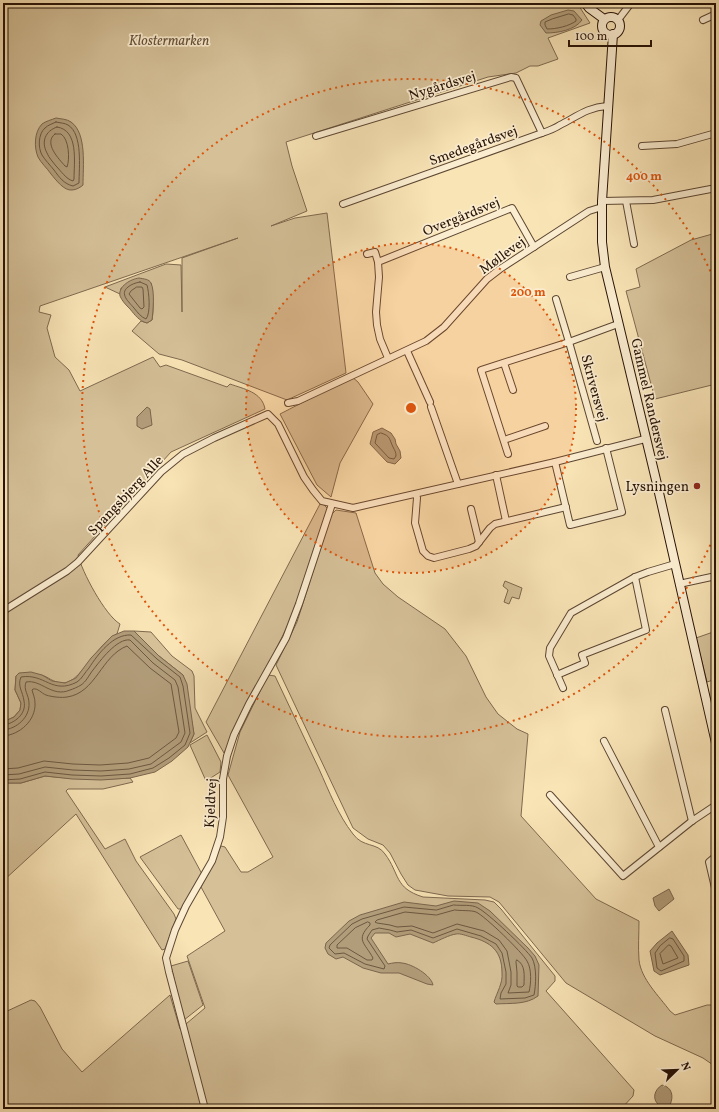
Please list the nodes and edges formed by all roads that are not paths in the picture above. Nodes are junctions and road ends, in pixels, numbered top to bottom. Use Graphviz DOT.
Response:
graph roads {
  1 [pos="586,3"];
  2 [pos="631,3"];
  3 [pos="716,14"];
  4 [pos="604,19"];
  5 [pos="618,20"];
  6 [pos="704,20"];
  7 [pos="613,34"];
  8 [pos="607,106"];
  9 [pos="716,132"];
  10 [pos="542,133"];
  11 [pos="316,136"];
  12 [pos="642,146"];
  13 [pos="716,188"];
  14 [pos="626,201"];
  15 [pos="344,204"];
  16 [pos="602,204"];
  17 [pos="634,244"];
  18 [pos="534,247"];
  19 [pos="367,254"];
  20 [pos="378,262"];
  21 [pos="605,267"];
  22 [pos="570,277"];
  23 [pos="556,299"];
  24 [pos="618,324"];
  25 [pos="569,342"];
  26 [pos="407,350"];
  27 [pos="388,358"];
  28 [pos="504,363"];
  29 [pos="513,390"];
  30 [pos="288,403"];
  31 [pos="545,426"];
  32 [pos="645,439"];
  33 [pos="504,440"];
  34 [pos="597,441"];
  35 [pos="606,448"];
  36 [pos="508,454"];
  37 [pos="555,462"];
  38 [pos="496,476"];
  39 [pos="458,484"];
  40 [pos="416,494"];
  41 [pos="332,504"];
  42 [pos="566,507"];
  43 [pos="471,509"];
  44 [pos="506,521"];
  45 [pos="480,542"];
  46 [pos="675,564"];
  47 [pos="716,576"];
  48 [pos="635,577"];
  49 [pos="679,584"];
  50 [pos="3,611"];
  51 [pos="557,675"];
  52 [pos="563,688"];
  53 [pos="664,710"];
  54 [pos="713,713"];
  55 [pos="604,741"];
  56 [pos="716,743"];
  57 [pos="550,795"];
  58 [pos="716,805"];
  59 [pos="692,821"];
  60 [pos="658,847"];
  61 [pos="716,856"];
  62 [pos="716,892"];
  63 [pos="205,1109"];
  1 -- 4 [label="street"];
  2 -- 5 [label="street"];
  3 -- 6 [label="street"];
  4 -- 5 [label="street"];
  4 -- 7 [label="street"];
  5 -- 7 [label="street"];
  7 -- 8 [label="street, Gammel Randersvej"];
  8 -- 10 [label="street, Smedegårdsvej"];
  8 -- 16 [label="street, Gammel Randersvej"];
  9 -- 12 [label="street"];
  10 -- 11 [label="street, Nygårdsvej"];
  10 -- 15 [label="street, Smedegårdsvej"];
  13 -- 14 [label="street"];
  14 -- 16 [label="street"];
  14 -- 17 [label="street"];
  16 -- 18 [label="street, Møllevej"];
  16 -- 21 [label="street, Gammel Randersvej"];
  18 -- 20 [label="street, Overgårdsvej"];
  18 -- 26 [label="street, Møllevej"];
  19 -- 20 [label="street"];
  20 -- 27 [label="street"];
  21 -- 22 [label="street"];
  21 -- 24 [label="street, Gammel Randersvej"];
  23 -- 25 [label="street, Skriversvej"];
  24 -- 25 [label="street, Skriversvej"];
  24 -- 32 [label="street, Gammel Randersvej"];
  25 -- 28 [label="street, Skriversvej"];
  25 -- 34 [label="street, Skriversvej"];
  26 -- 27 [label="street, Møllevej"];
  26 -- 39 [label="street"];
  27 -- 30 [label="street, Møllevej"];
  28 -- 29 [label="street"];
  28 -- 33 [label="street, Skriversvej"];
  31 -- 33 [label="street"];
  32 -- 35 [label="street, Spangsbjerg Alle"];
  32 -- 46 [label="street, Gammel Randersvej"];
  33 -- 36 [label="street, Skriversvej"];
  35 -- 37 [label="street, Spangsbjerg Alle"];
  35 -- 42 [label="street"];
  37 -- 38 [label="street, Spangsbjerg Alle"];
  37 -- 42 [label="street"];
  38 -- 39 [label="street, Spangsbjerg Alle"];
  38 -- 44 [label="street"];
  39 -- 40 [label="street, Spangsbjerg Alle"];
  40 -- 41 [label="street, Spangsbjerg Alle"];
  40 -- 45 [label="street"];
  41 -- 50 [label="street, Spangsbjerg Alle"];
  41 -- 63 [label="street, Kjeldvej"];
  42 -- 44 [label="street"];
  43 -- 45 [label="street"];
  44 -- 45 [label="street"];
  46 -- 48 [label="street"];
  46 -- 49 [label="street, Gammel Randersvej"];
  47 -- 49 [label="street"];
  48 -- 51 [label="street"];
  48 -- 51 [label="street"];
  49 -- 54 [label="street, Gammel Randersvej"];
  51 -- 52 [label="street"];
  53 -- 59 [label="street"];
  54 -- 56 [label="street, Gammel Randersvej"];
  55 -- 60 [label="street"];
  57 -- 60 [label="street"];
  58 -- 59 [label="street"];
  59 -- 60 [label="street"];
  61 -- 62 [label="street"];
}
